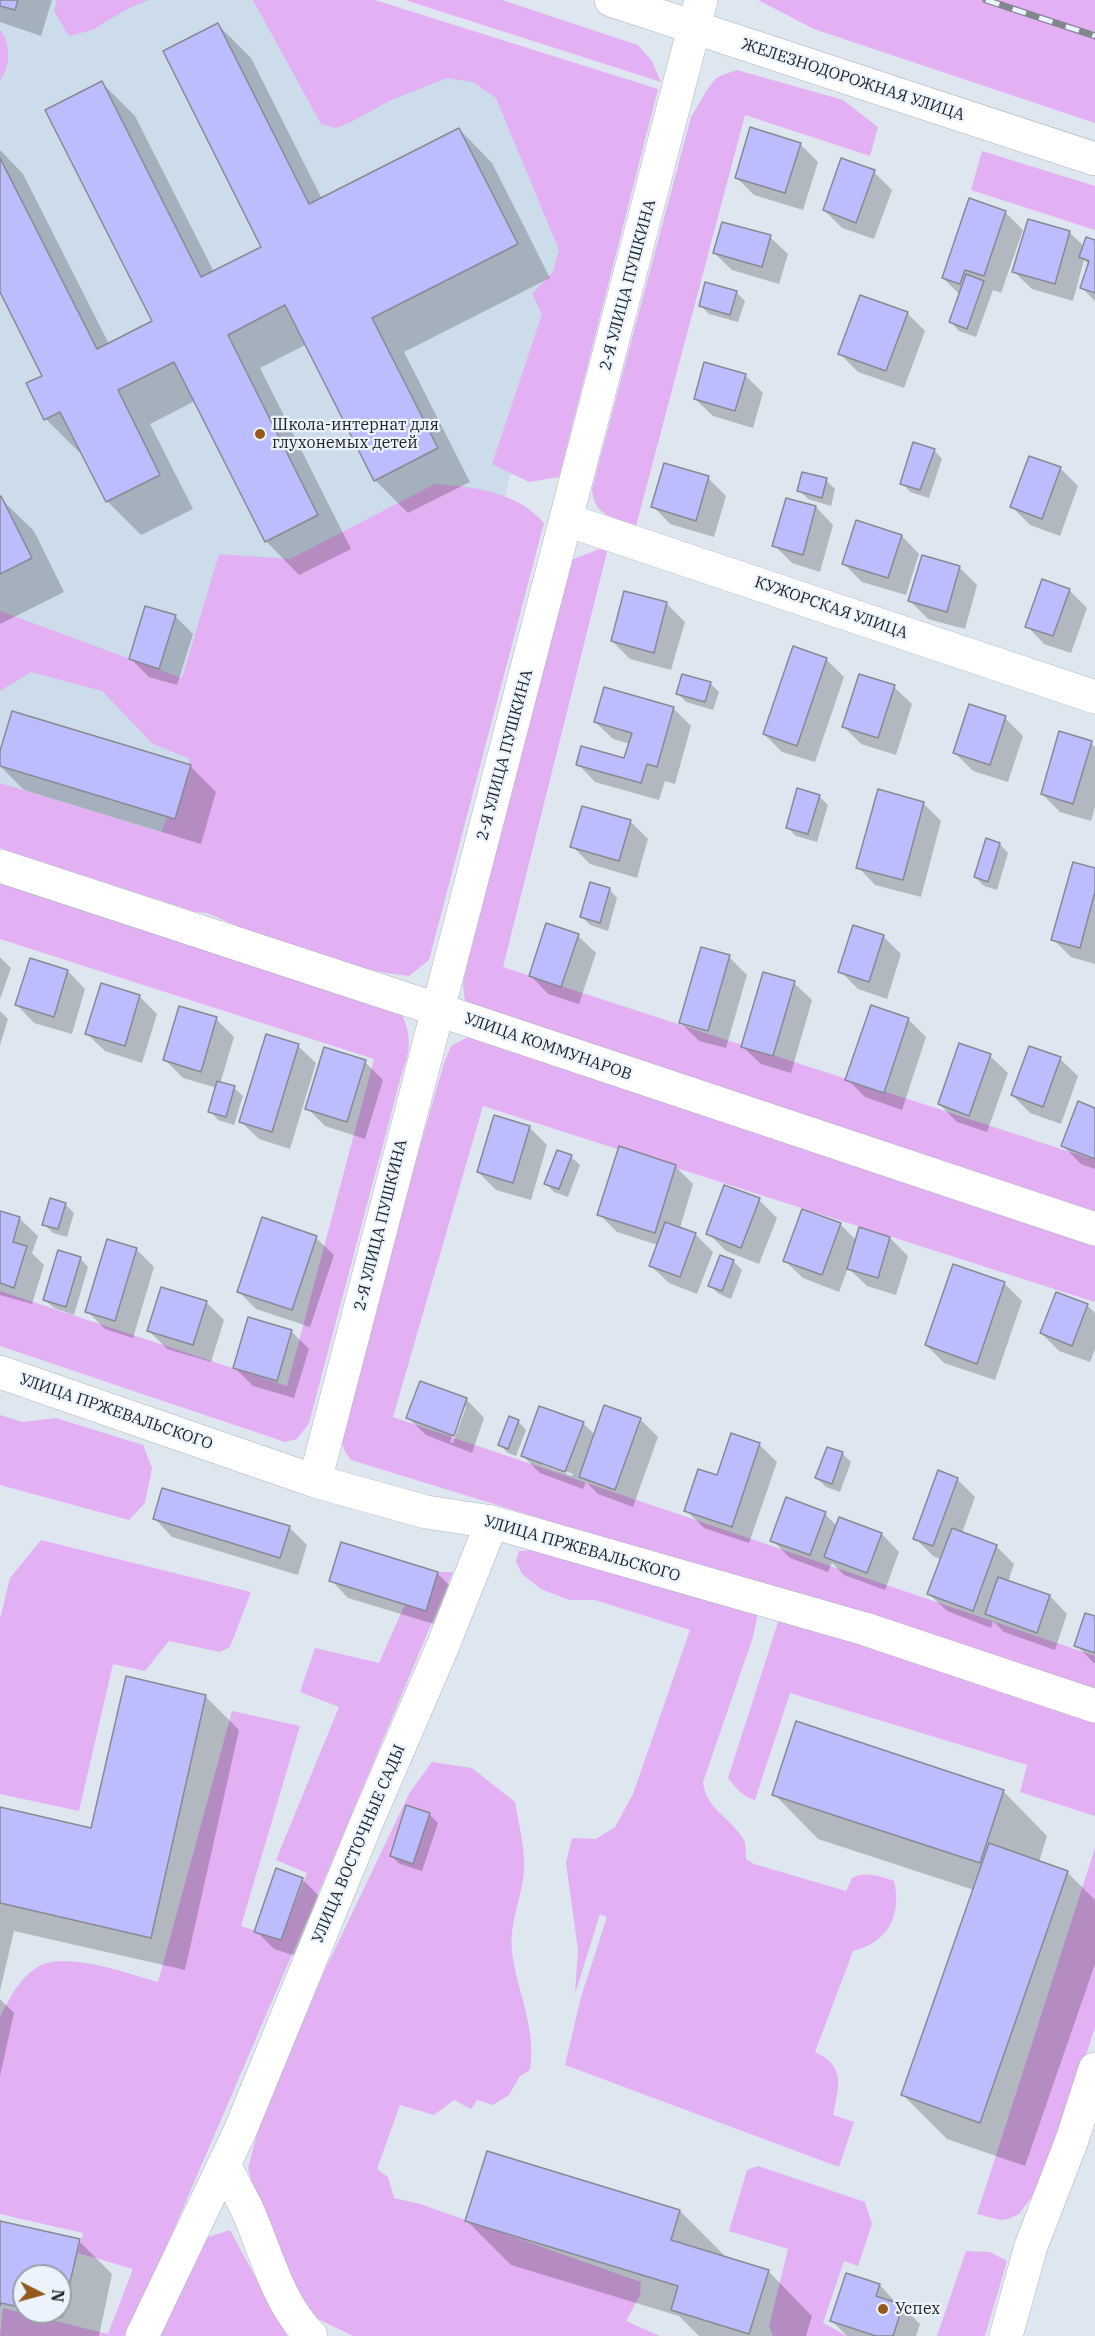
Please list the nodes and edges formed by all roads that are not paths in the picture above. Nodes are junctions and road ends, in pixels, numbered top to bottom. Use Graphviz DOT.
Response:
graph roads {
  1 [pos="611,0"];
  2 [pos="697,14"];
  3 [pos="1095,159"];
  4 [pos="567,520"];
  5 [pos="1095,697"];
  6 [pos="0,866"];
  7 [pos="436,1009"];
  8 [pos="1095,1229"];
  9 [pos="0,1372"];
  10 [pos="315,1481"];
  11 [pos="492,1522"];
  12 [pos="1095,1706"];
  13 [pos="1095,2069"];
  14 [pos="1083,2144"];
  15 [pos="224,2165"];
  16 [pos="142,2336"];
  17 [pos="311,2336"];
  18 [pos="1006,2336"];
  1 -- 2 [label="street, ЖЕЛЕЗНОДОРОЖНАЯ УЛИЦА"];
  2 -- 3 [label="street, ЖЕЛЕЗНОДОРОЖНАЯ УЛИЦА"];
  2 -- 4 [label="street, 2-Я УЛИЦА ПУШКИНА"];
  4 -- 5 [label="street, КУЖОРСКАЯ УЛИЦА"];
  4 -- 7 [label="street, 2-Я УЛИЦА ПУШКИНА"];
  6 -- 7 [label="street, УЛИЦА КОММУНАРОВ"];
  7 -- 8 [label="street, УЛИЦА КОММУНАРОВ"];
  7 -- 10 [label="street, 2-Я УЛИЦА ПУШКИНА"];
  9 -- 10 [label="street, УЛИЦА ПРЖЕВАЛЬСКОГО"];
  10 -- 11 [label="street, УЛИЦА ПРЖЕВАЛЬСКОГО"];
  11 -- 12 [label="street, УЛИЦА ПРЖЕВАЛЬСКОГО"];
  11 -- 15 [label="street, УЛИЦА ВОСТОЧНЫЕ САДЫ"];
  13 -- 14 [label="street"];
  14 -- 18 [label="street"];
  15 -- 16 [label="street, УЛИЦА ВОСТОЧНЫЕ САДЫ"];
  15 -- 17 [label="street"];
}
